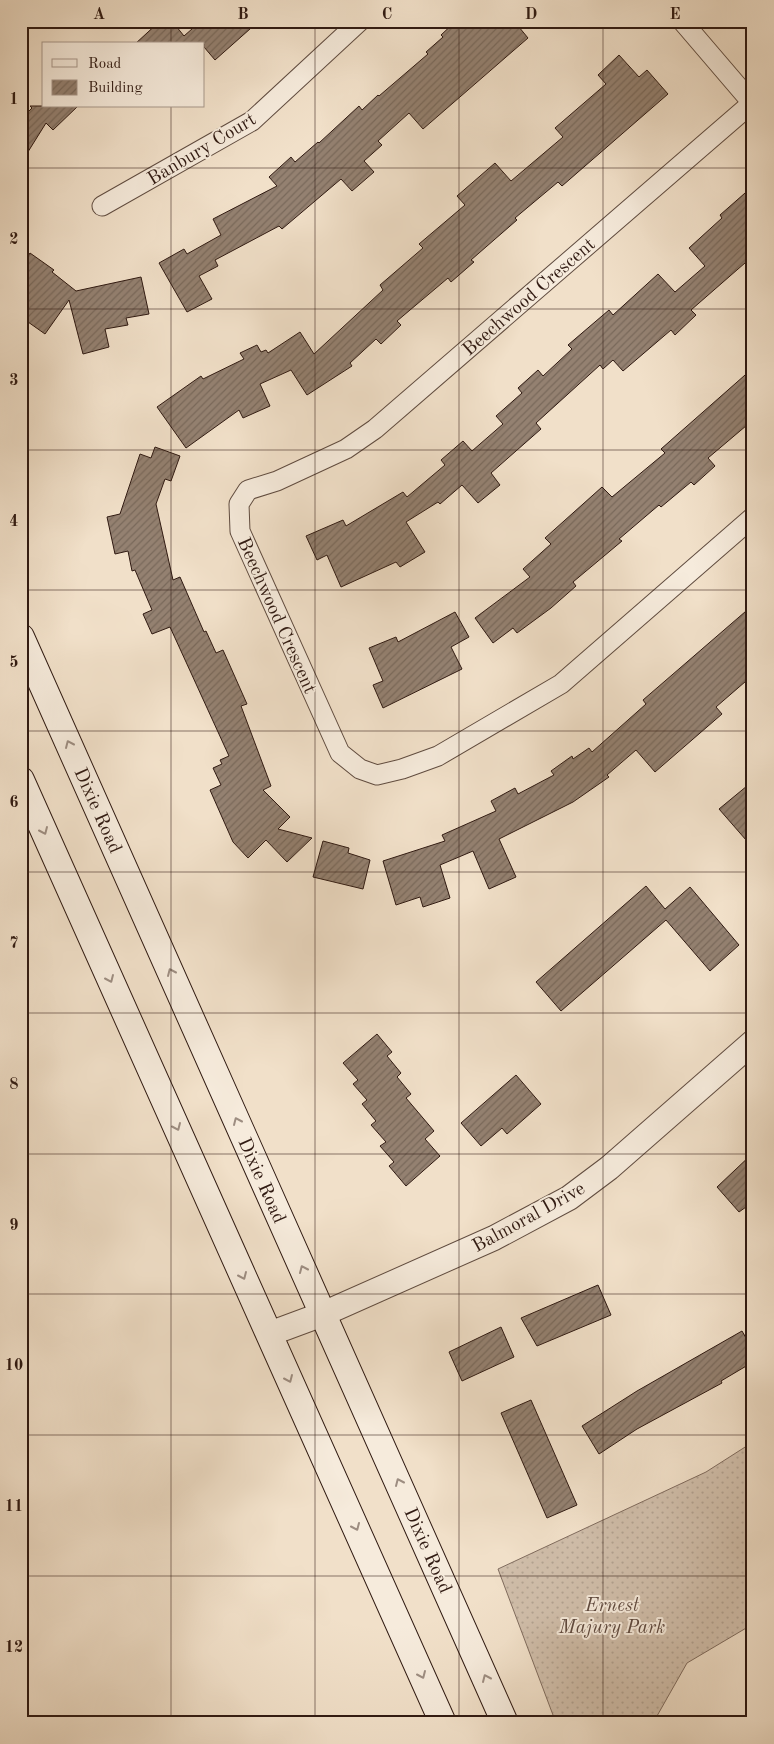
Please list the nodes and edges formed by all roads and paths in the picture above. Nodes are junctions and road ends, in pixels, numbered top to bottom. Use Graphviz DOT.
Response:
graph roads {
  1 [pos="360,21"];
  2 [pos="682,21"];
  3 [pos="752,104"];
  4 [pos="102,206"];
  5 [pos="753,517"];
  6 [pos="21,637"];
  7 [pos="21,780"];
  8 [pos="753,1042"];
  9 [pos="323,1314"];
  10 [pos="270,1334"];
  11 [pos="443,1723"];
  12 [pos="505,1723"];
  1 -- 4 [label="street, Banbury Court"];
  2 -- 3 [label="street"];
  3 -- 5 [label="street, Beechwood Crescent"];
  9 -- 6 [label="main road, Dixie Road, one-way"];
  7 -- 10 [label="main road, one-way"];
  8 -- 9 [label="street, Balmoral Drive"];
  9 -- 10 [label="street, Balmoral Drive"];
  12 -- 9 [label="main road, Dixie Road, one-way"];
  10 -- 11 [label="main road, one-way"];
}
